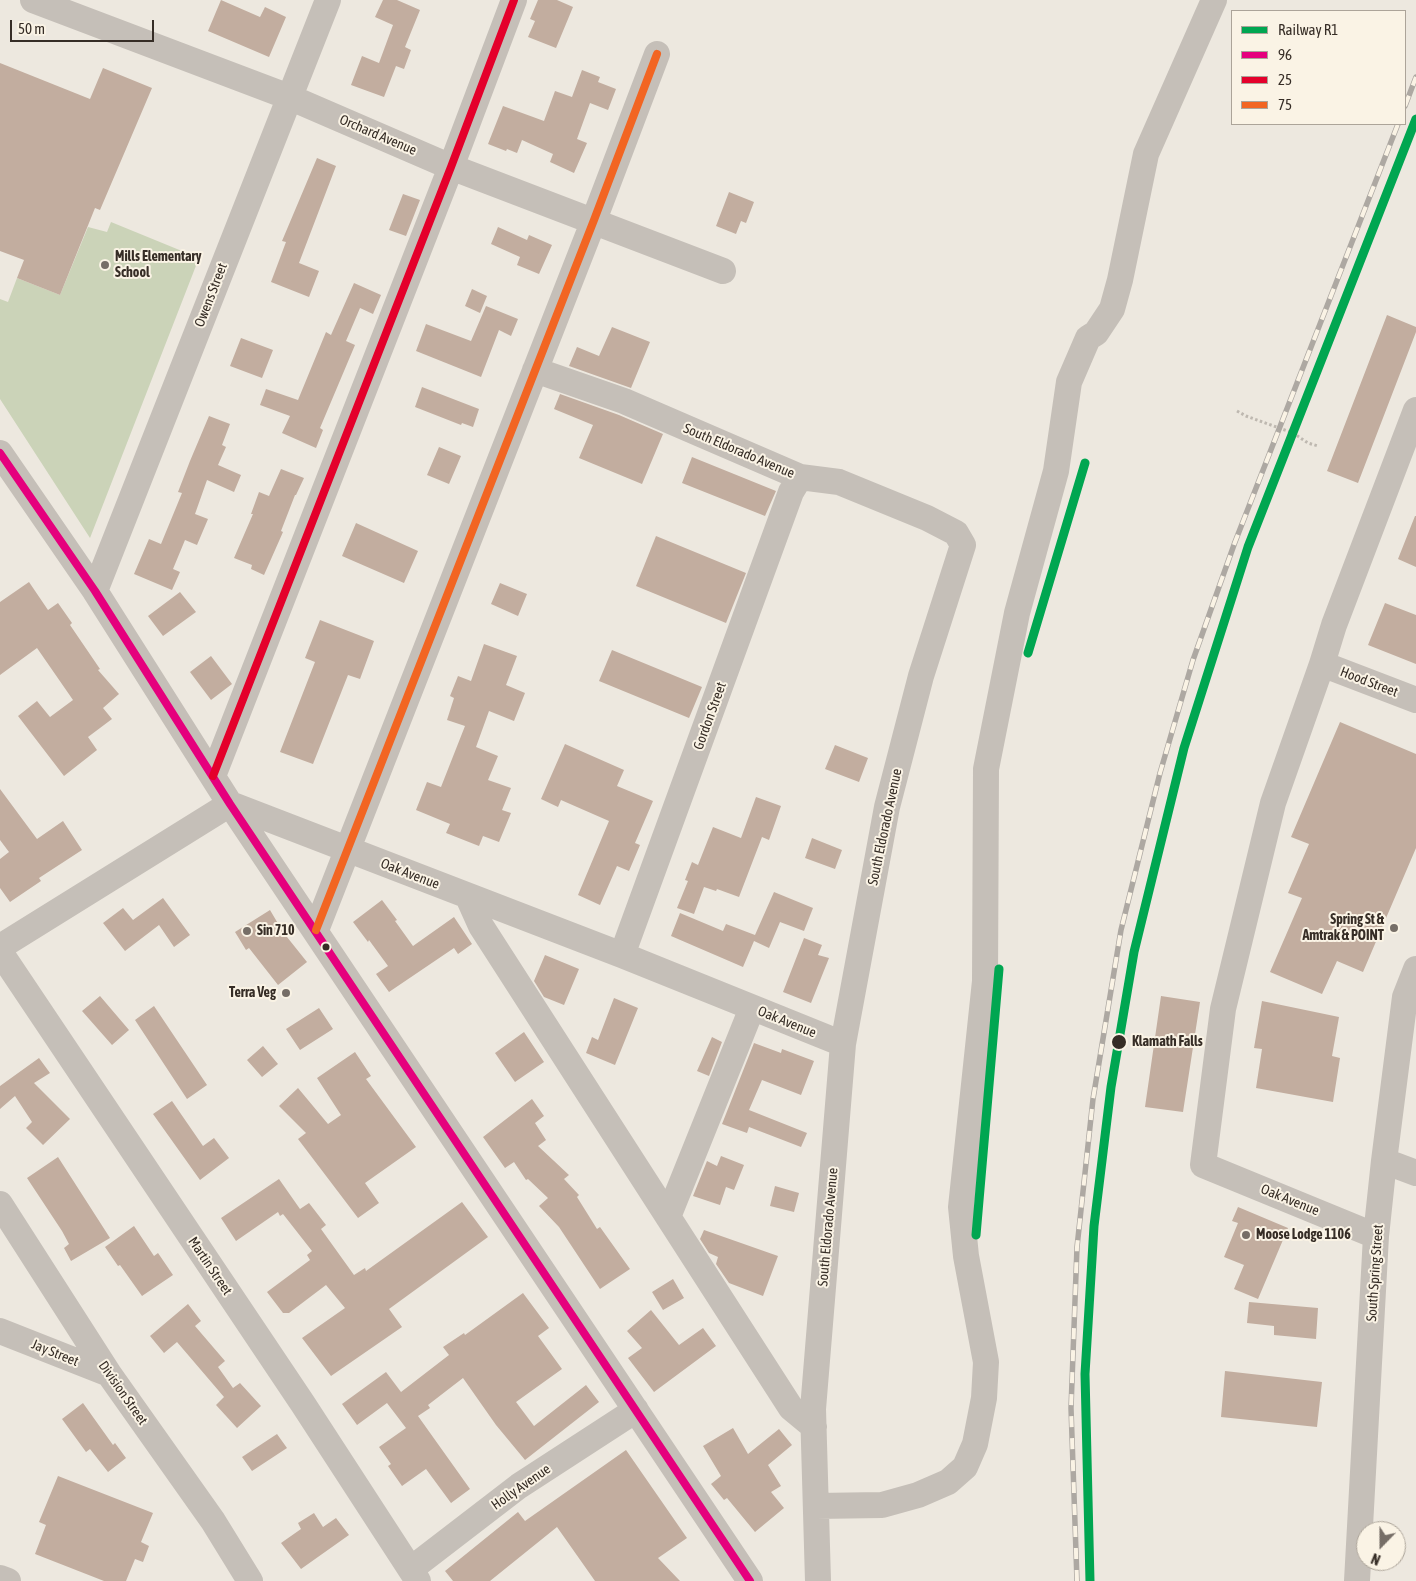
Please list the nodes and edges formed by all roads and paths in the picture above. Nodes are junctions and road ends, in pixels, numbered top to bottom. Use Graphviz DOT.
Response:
graph roads {
  1 [pos="33,0"];
  2 [pos="328,0"];
  3 [pos="514,0"];
  4 [pos="1214,0"];
  5 [pos="657,54"];
  6 [pos="289,97"];
  7 [pos="451,167"];
  8 [pos="594,220"];
  9 [pos="723,271"];
  10 [pos="535,370"];
  11 [pos="1416,410"];
  12 [pos="1237,411"];
  13 [pos="1318,446"];
  14 [pos="0,453"];
  15 [pos="800,477"];
  16 [pos="95,591"];
  17 [pos="1322,664"];
  18 [pos="1416,700"];
  19 [pos="212,776"];
  20 [pos="230,804"];
  21 [pos="347,850"];
  22 [pos="468,896"];
  23 [pos="316,930"];
  24 [pos="0,947"];
  25 [pos="0,952"];
  26 [pos="622,955"];
  27 [pos="1416,969"];
  28 [pos="752,1008"];
  29 [pos="842,1044"];
  30 [pos="1384,1161"];
  31 [pos="1416,1173"];
  32 [pos="0,1204"];
  33 [pos="668,1217"];
  34 [pos="1376,1236"];
  35 [pos="0,1331"];
  36 [pos="109,1374"];
  37 [pos="636,1410"];
  38 [pos="814,1427"];
  39 [pos="816,1506"];
  40 [pos="414,1575"];
  41 [pos="0,1578"];
  42 [pos="8,1581"];
  43 [pos="250,1581"];
  44 [pos="750,1581"];
  45 [pos="818,1581"];
  46 [pos="1357,1581"];
  1 -- 6 [label="street, Orchard Avenue"];
  2 -- 6 [label="street, Owens Street"];
  3 -- 7 [label="street"];
  4 -- 39 [label="street"];
  5 -- 8 [label="street"];
  6 -- 7 [label="street, Orchard Avenue"];
  6 -- 16 [label="street, Owens Street"];
  7 -- 8 [label="street, Orchard Avenue"];
  7 -- 19 [label="street"];
  8 -- 9 [label="street, Orchard Avenue"];
  8 -- 10 [label="street"];
  10 -- 15 [label="street, South Eldorado Avenue"];
  10 -- 21 [label="street"];
  11 -- 17 [label="street"];
  12 -- 13 [label="path"];
  14 -- 16 [label="street"];
  15 -- 26 [label="street, Gordon Street"];
  15 -- 29 [label="street, South Eldorado Avenue"];
  16 -- 19 [label="street"];
  17 -- 18 [label="street, Hood Street"];
  17 -- 34 [label="street, Oak Avenue"];
  19 -- 20 [label="street"];
  20 -- 21 [label="street, Oak Avenue"];
  20 -- 23 [label="street"];
  20 -- 24 [label="street"];
  21 -- 22 [label="street, Oak Avenue"];
  21 -- 23 [label="street"];
  22 -- 26 [label="street, Oak Avenue"];
  22 -- 33 [label="street"];
  23 -- 37 [label="street"];
  25 -- 40 [label="street, Martin Street"];
  26 -- 28 [label="street, Oak Avenue"];
  27 -- 30 [label="street, South Spring Street"];
  28 -- 29 [label="street, Oak Avenue"];
  28 -- 33 [label="street"];
  29 -- 38 [label="street, South Eldorado Avenue"];
  30 -- 31 [label="street"];
  30 -- 34 [label="street, South Spring Street"];
  32 -- 36 [label="street, Division Street"];
  33 -- 38 [label="street"];
  34 -- 46 [label="street, South Spring Street"];
  35 -- 36 [label="street, Jay Street"];
  36 -- 43 [label="street, Division Street"];
  37 -- 40 [label="street, Holly Avenue"];
  37 -- 44 [label="street"];
  38 -- 39 [label="street, South Eldorado Avenue"];
  39 -- 45 [label="street, South Eldorado Avenue"];
  41 -- 42 [label="street"];
}
